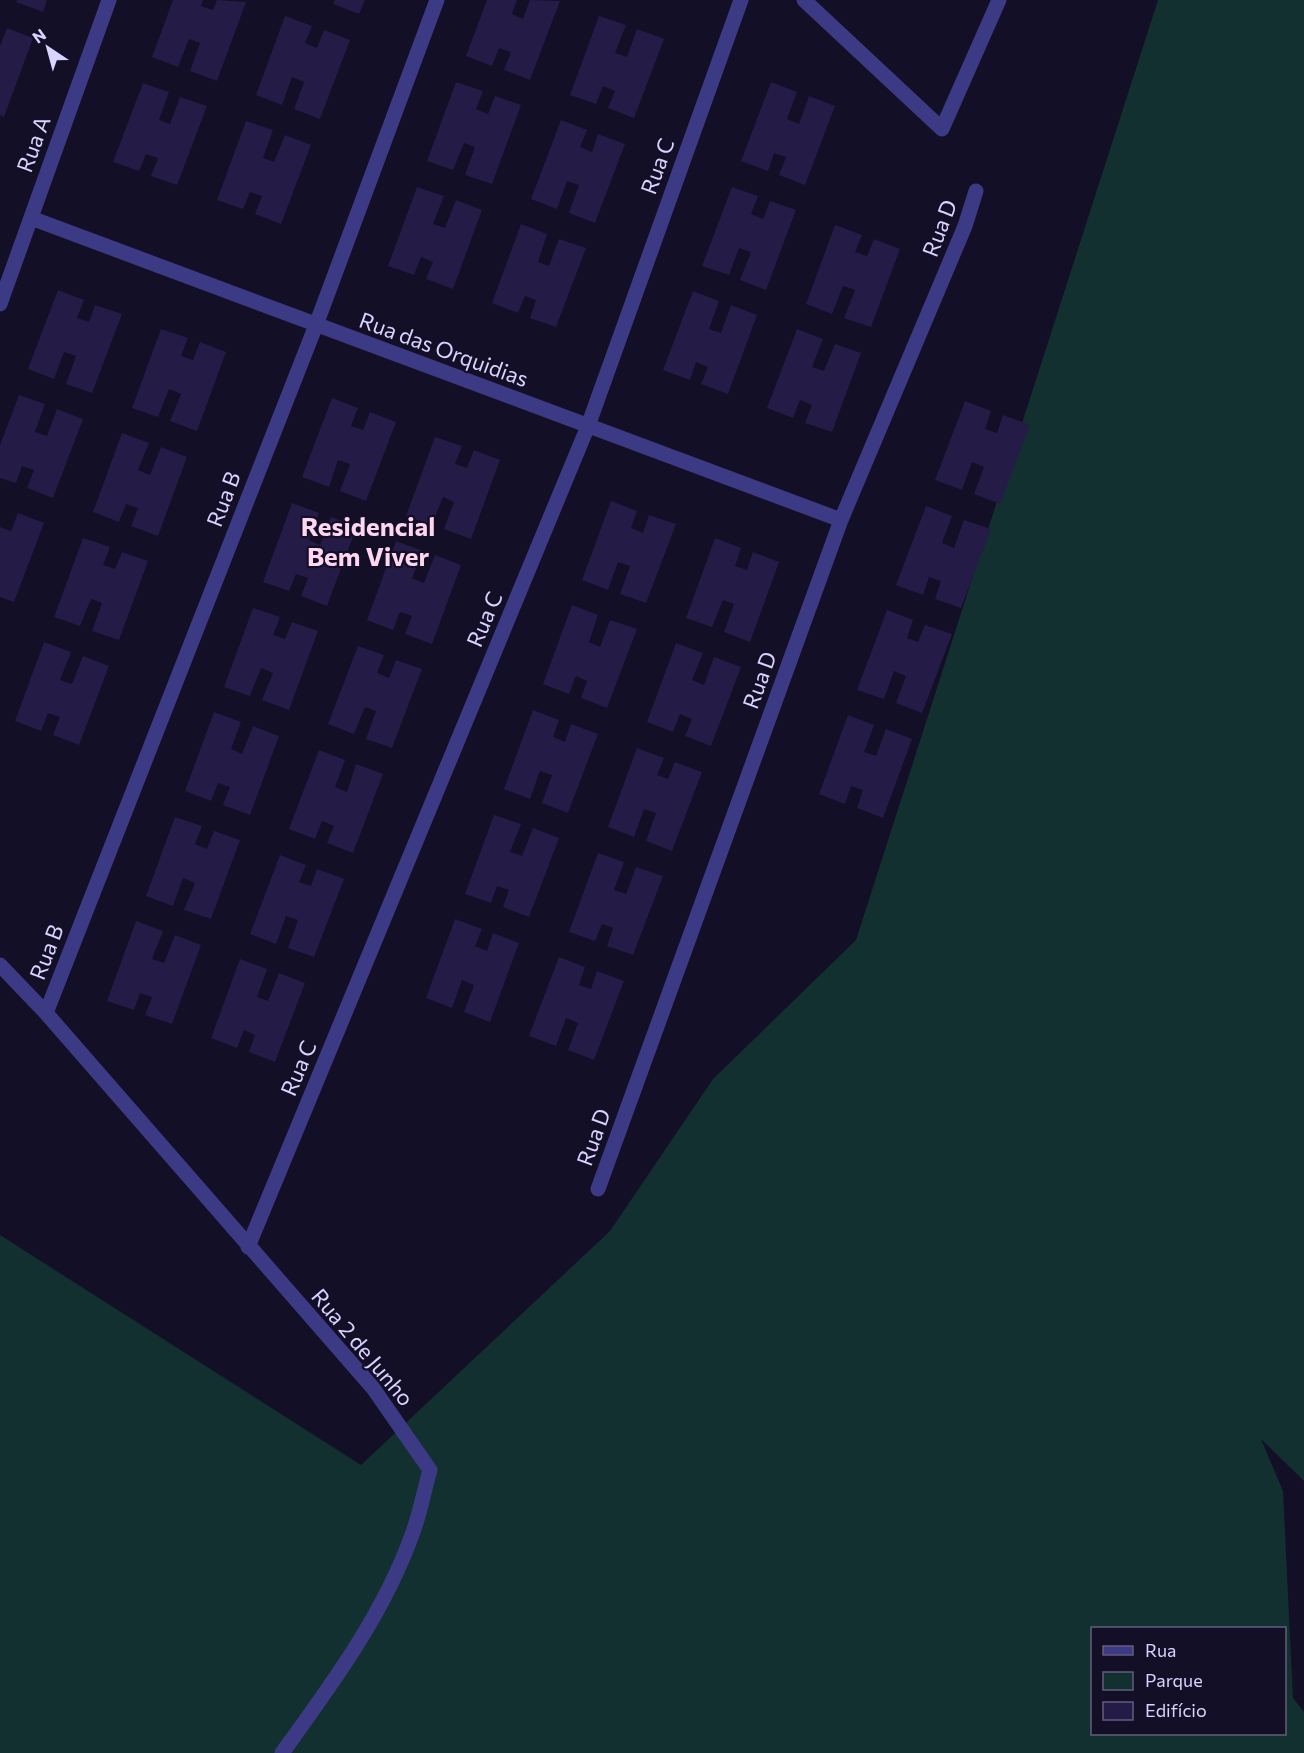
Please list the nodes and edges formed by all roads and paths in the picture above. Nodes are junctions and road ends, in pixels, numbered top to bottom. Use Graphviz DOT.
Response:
graph roads {
  1 [pos="109,0"];
  2 [pos="437,0"];
  3 [pos="741,0"];
  4 [pos="804,0"];
  5 [pos="999,0"];
  6 [pos="976,191"];
  7 [pos="31,219"];
  8 [pos="0,304"];
  9 [pos="316,325"];
  10 [pos="588,426"];
  11 [pos="841,520"];
  12 [pos="0,965"];
  13 [pos="46,1013"];
  14 [pos="598,1189"];
  15 [pos="248,1247"];
  16 [pos="282,1753"];
  1 -- 7 [label="street, Rua A"];
  2 -- 9 [label="street, Rua B"];
  3 -- 10 [label="street, Rua C"];
  4 -- 5 [label="street"];
  6 -- 11 [label="street, Rua D"];
  7 -- 8 [label="street, Rua A"];
  7 -- 9 [label="street, Rua das Orquidias"];
  9 -- 10 [label="street, Rua das Orquidias"];
  9 -- 13 [label="street, Rua B"];
  10 -- 11 [label="street, Rua das Orquidias"];
  10 -- 15 [label="street, Rua C"];
  11 -- 14 [label="street, Rua D"];
  12 -- 13 [label="street, Rua 2 de Junho"];
  13 -- 15 [label="street, Rua 2 de Junho"];
  15 -- 16 [label="street, Rua 2 de Junho"];
}
